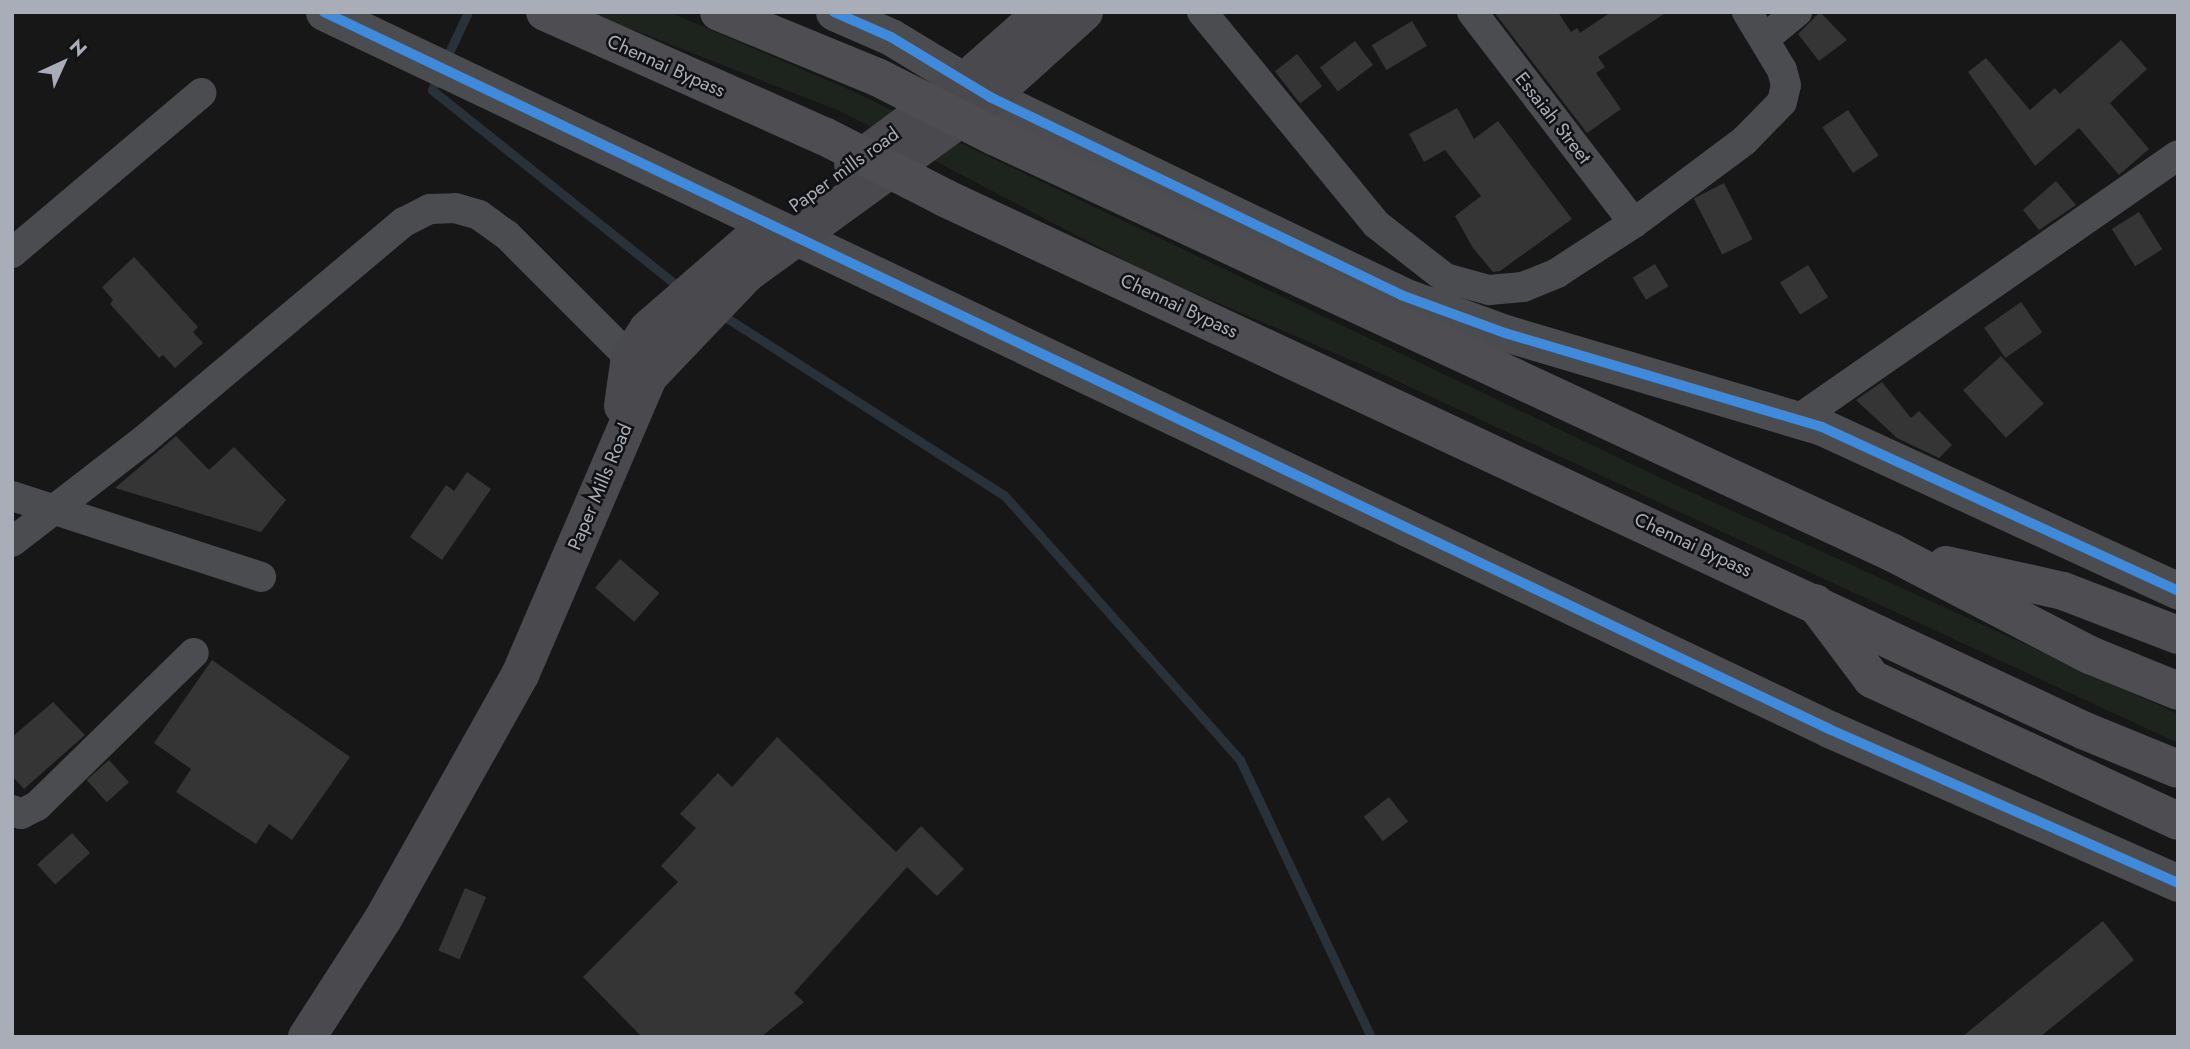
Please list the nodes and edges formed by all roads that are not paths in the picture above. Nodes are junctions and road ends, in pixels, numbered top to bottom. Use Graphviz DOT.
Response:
graph roads {
  1 [pos="324,12"];
  2 [pos="545,12"];
  3 [pos="719,12"];
  4 [pos="834,12"];
  5 [pos="1084,12"];
  6 [pos="1202,12"];
  7 [pos="1472,12"];
  8 [pos="1747,12"];
  9 [pos="1797,12"];
  10 [pos="1041,14"];
  11 [pos="1764,39"];
  12 [pos="978,89"];
  13 [pos="201,93"];
  14 [pos="2178,155"];
  15 [pos="1634,223"];
  16 [pos="772,224"];
  17 [pos="12,253"];
  18 [pos="648,354"];
  19 [pos="1797,420"];
  20 [pos="617,446"];
  21 [pos="12,496"];
  22 [pos="53,508"];
  23 [pos="12,542"];
  24 [pos="1893,554"];
  25 [pos="261,577"];
  26 [pos="2178,591"];
  27 [pos="1813,600"];
  28 [pos="2178,635"];
  29 [pos="194,653"];
  30 [pos="2178,691"];
  31 [pos="2178,769"];
  32 [pos="12,810"];
  33 [pos="2178,821"];
  34 [pos="2178,883"];
  35 [pos="307,1037"];
  1 -- 16 [label="street"];
  2 -- 27 [label="highway, Chennai Bypass, bridge"];
  3 -- 24 [label="highway, bridge"];
  4 -- 12 [label="street"];
  5 -- 12 [label="main road, Paper Mills Road"];
  6 -- 15 [label="street"];
  7 -- 15 [label="street, Essaiah Street"];
  8 -- 11 [label="street"];
  9 -- 11 [label="street"];
  10 -- 12 [label="main road"];
  11 -- 15 [label="street"];
  12 -- 16 [label="main road, Paper Mills Road"];
  12 -- 19 [label="street"];
  13 -- 17 [label="street"];
  14 -- 19 [label="street"];
  16 -- 18 [label="main road, Paper Mills Road"];
  16 -- 34 [label="street"];
  18 -- 20 [label="main road, Paper mills road"];
  18 -- 22 [label="street"];
  19 -- 26 [label="street"];
  20 -- 35 [label="main road, Paper Mills Road"];
  21 -- 22 [label="street"];
  22 -- 23 [label="street"];
  22 -- 25 [label="street"];
  24 -- 28 [label="highway"];
  24 -- 30 [label="highway"];
  27 -- 31 [label="highway, Chennai Bypass"];
  27 -- 33 [label="highway"];
  29 -- 32 [label="street"];
}
